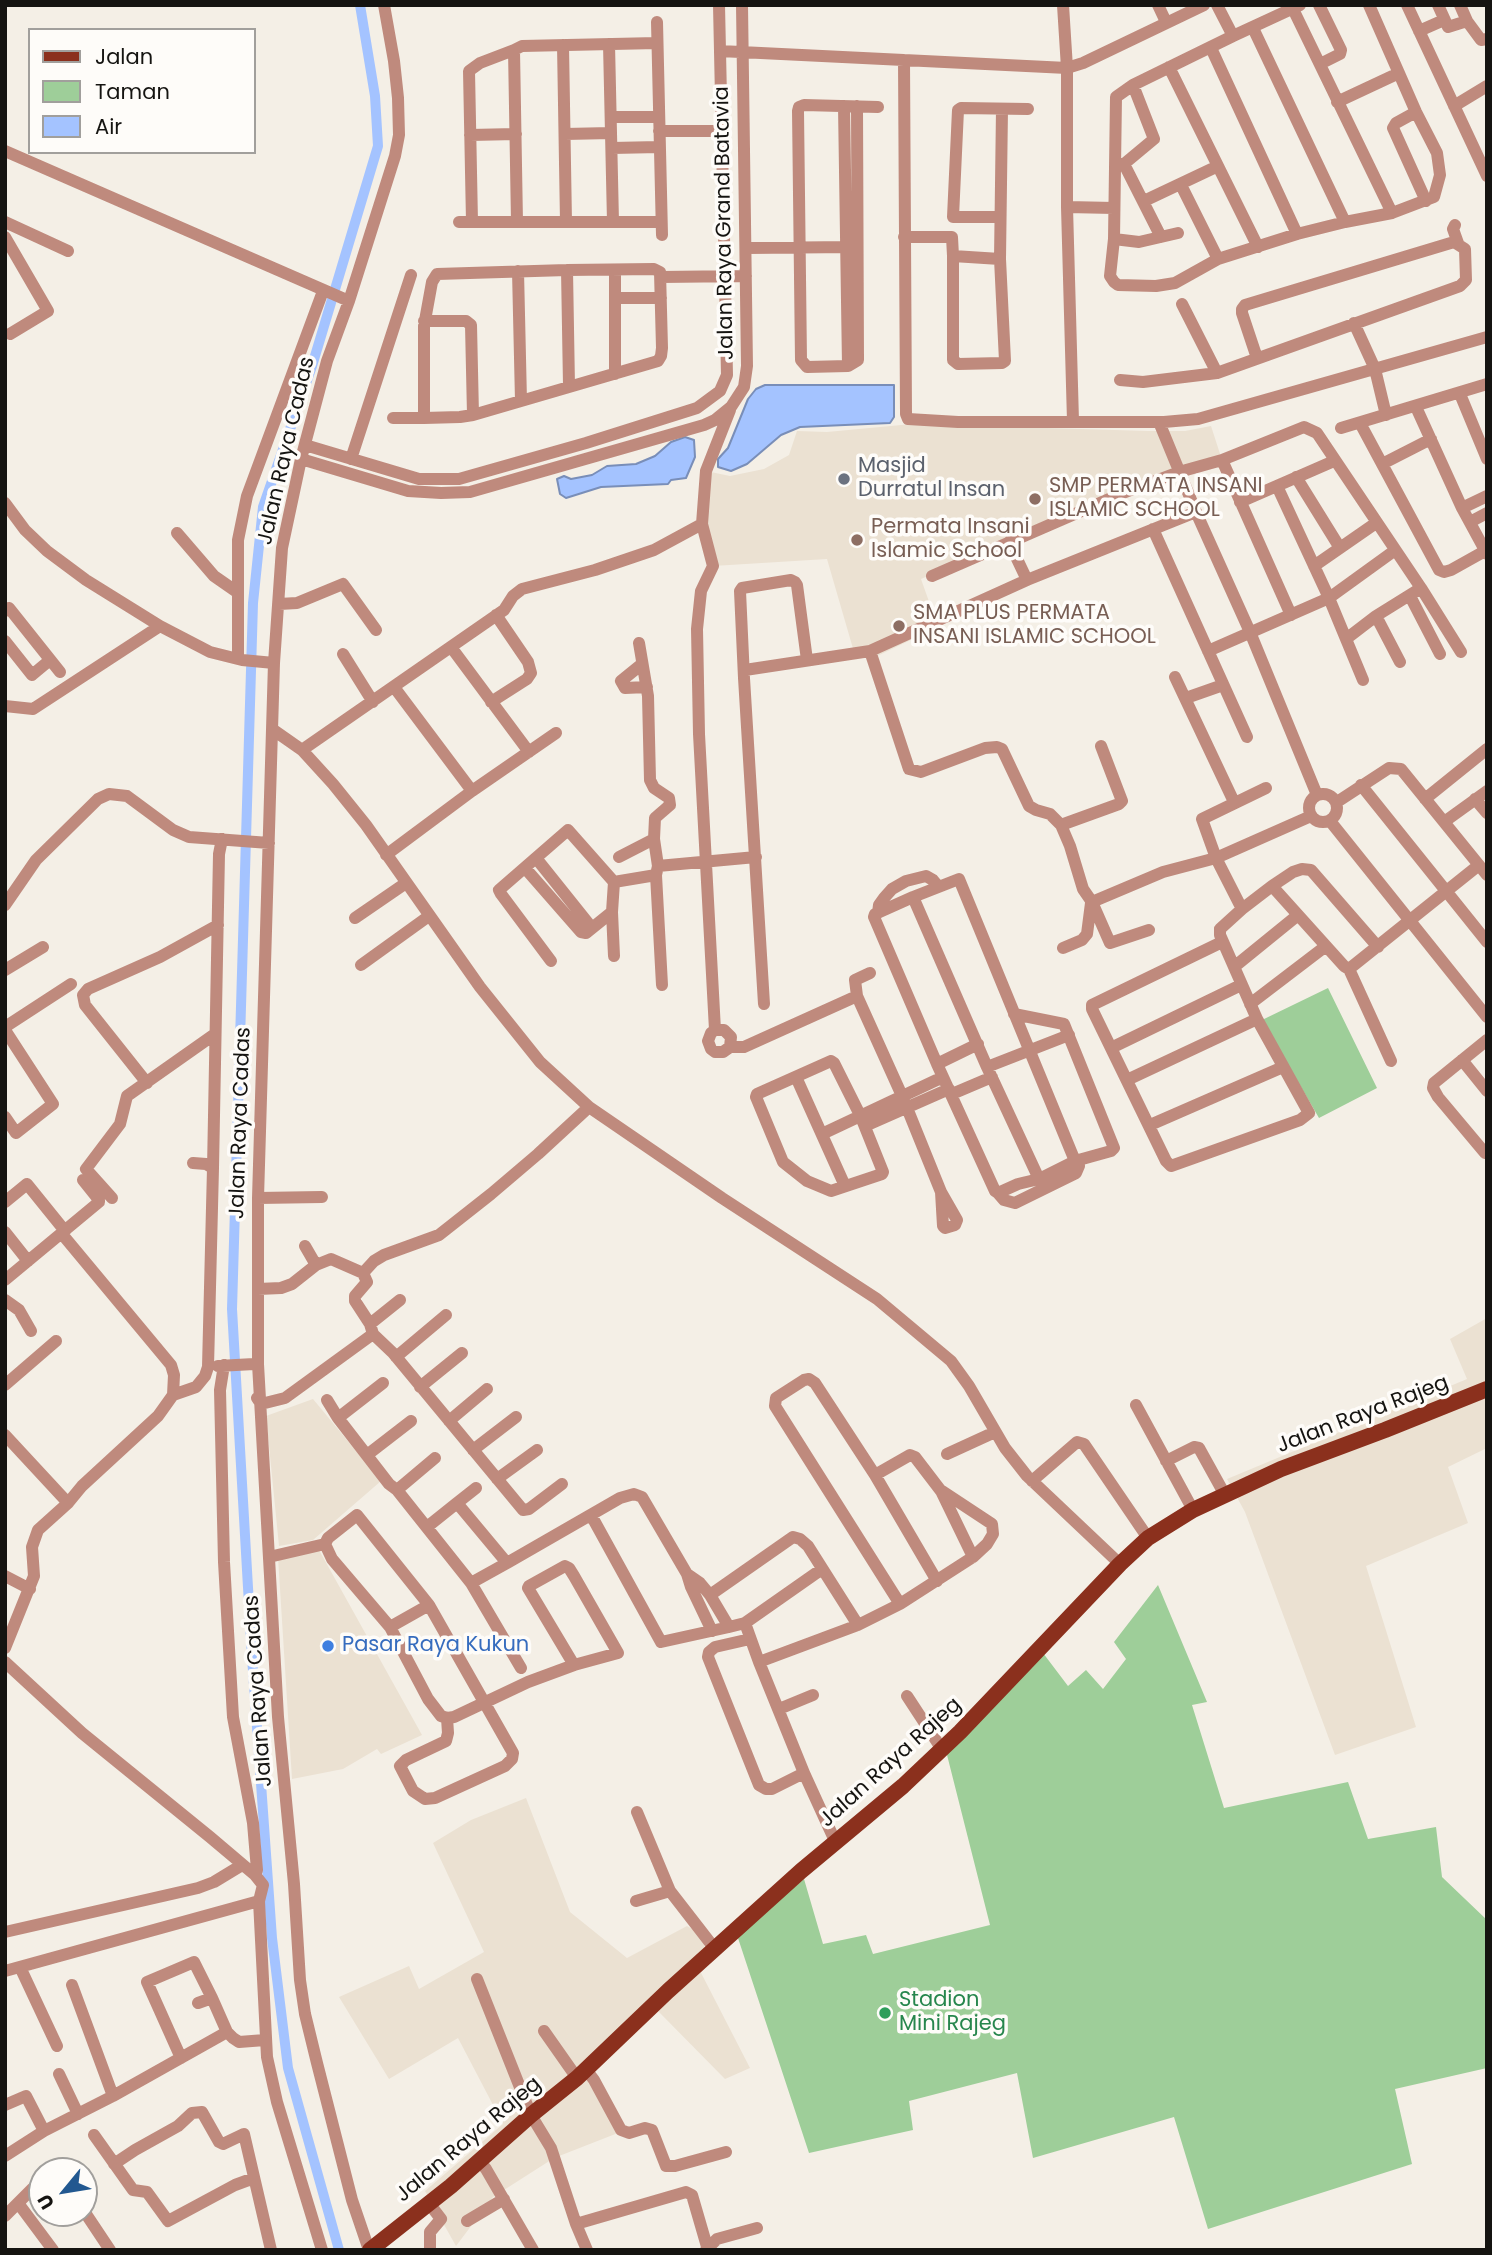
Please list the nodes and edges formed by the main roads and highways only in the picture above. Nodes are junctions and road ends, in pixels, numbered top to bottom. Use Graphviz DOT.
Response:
graph roads {
  1 [pos="1487,1389"];
  2 [pos="370,2250"];
  1 -- 2 [label="main road, Jalan Raya Rajeg"];
}
